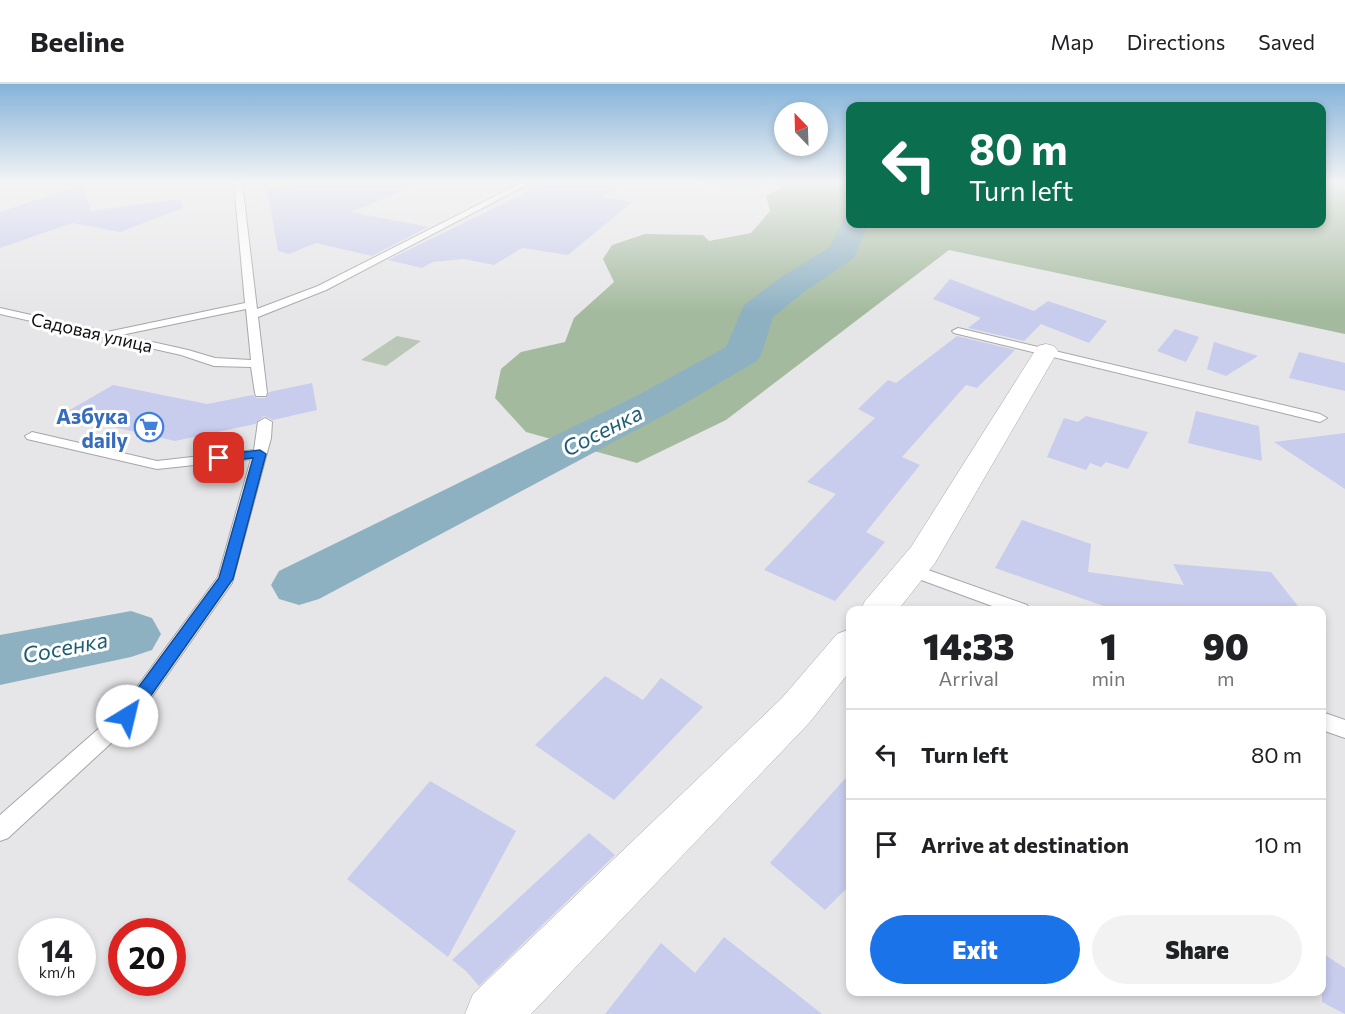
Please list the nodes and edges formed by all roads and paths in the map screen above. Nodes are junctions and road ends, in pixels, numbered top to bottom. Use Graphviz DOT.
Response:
graph roads {
  1 [pos="242,225"];
  2 [pos="444,225"];
  3 [pos="0,310"];
  4 [pos="251,310"];
  5 [pos="958,331"];
  6 [pos="105,334"];
  7 [pos="1046,351"];
  8 [pos="257,364"];
  9 [pos="261,393"];
  10 [pos="1320,418"];
  11 [pos="265,422"];
  12 [pos="32,436"];
  13 [pos="260,454"];
  14 [pos="911,570"];
  15 [pos="881,606"];
  16 [pos="1010,606"];
  17 [pos="846,649"];
  18 [pos="1326,722"];
  19 [pos="1345,729"];
  20 [pos="0,830"];
  21 [pos="493,1014"];
  1 -- 4 [label="lane"];
  2 -- 4 [label="lane"];
  3 -- 6 [label="lane, Садовая улица"];
  4 -- 6 [label="lane"];
  4 -- 8 [label="lane"];
  5 -- 7 [label="lane"];
  6 -- 8 [label="lane, Садовая улица"];
  7 -- 10 [label="lane"];
  7 -- 14 [label="street"];
  8 -- 9 [label="lane"];
  11 -- 13 [label="lane"];
  12 -- 13 [label="lane"];
  13 -- 20 [label="lane"];
  14 -- 15 [label="street"];
  14 -- 16 [label="lane"];
  17 -- 21 [label="street"];
  18 -- 19 [label="lane"];
}
